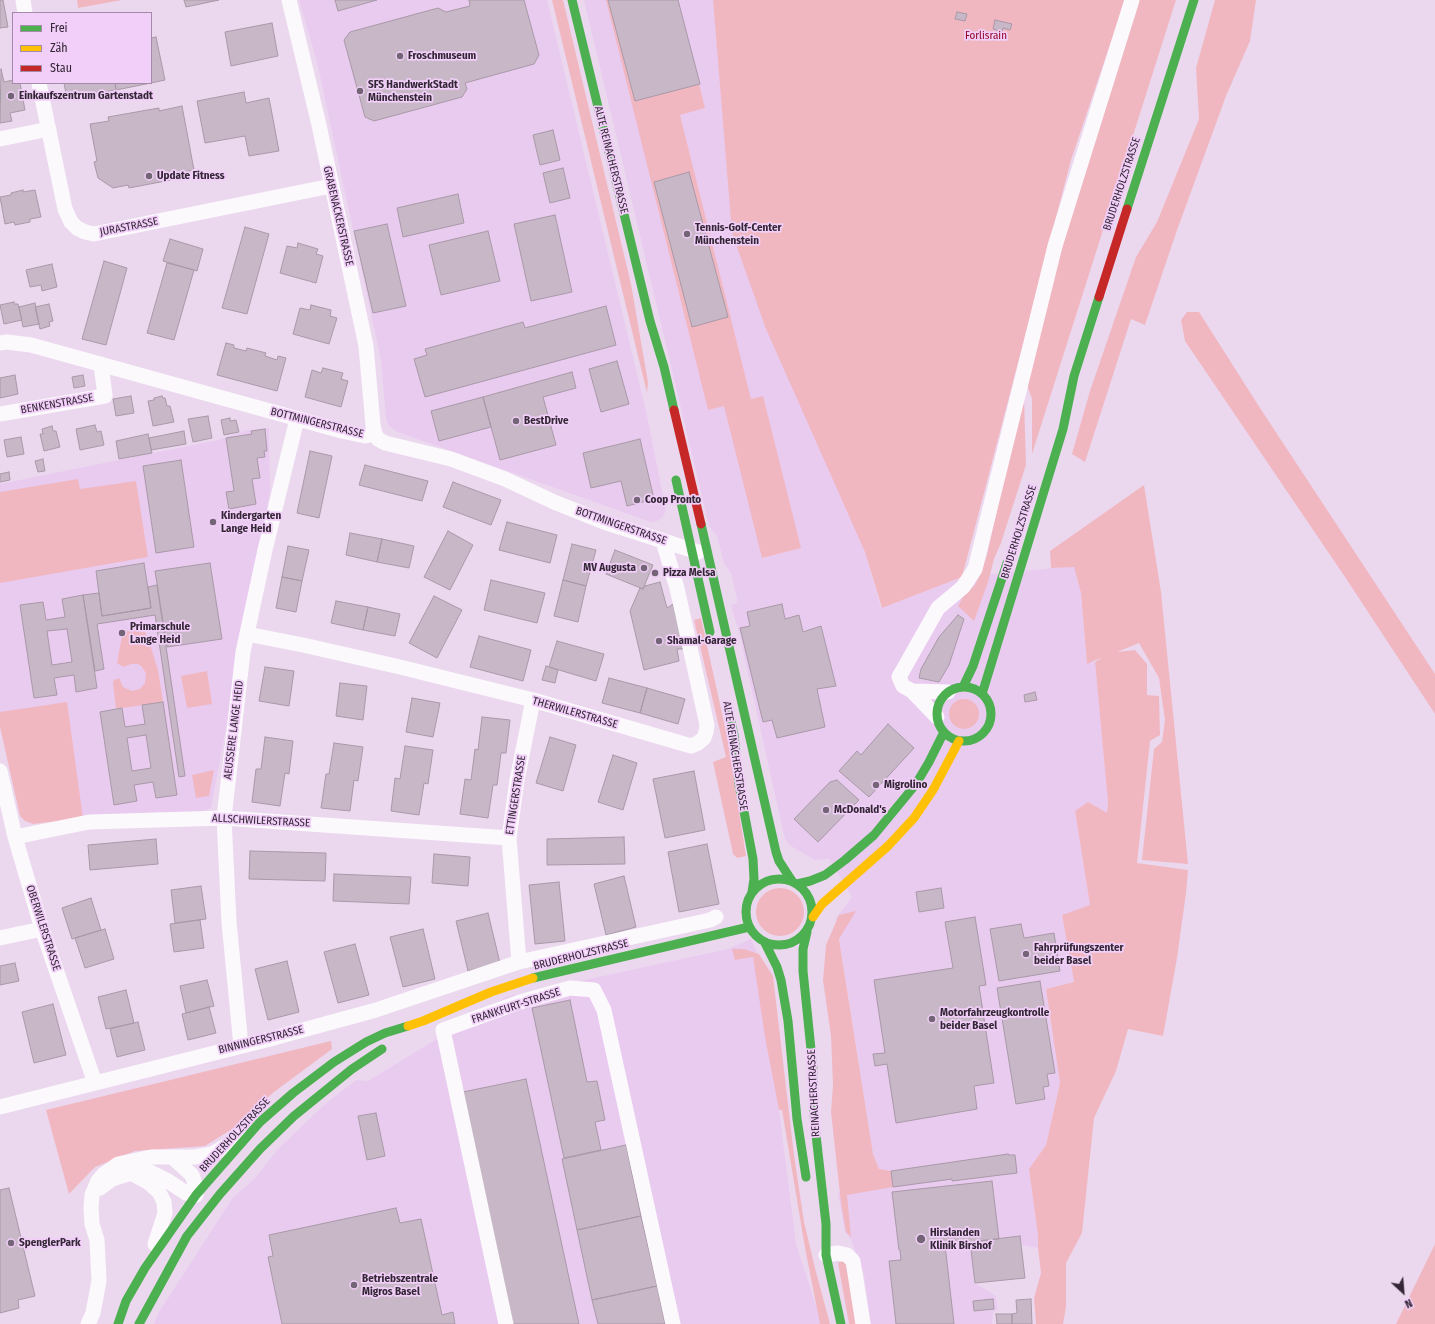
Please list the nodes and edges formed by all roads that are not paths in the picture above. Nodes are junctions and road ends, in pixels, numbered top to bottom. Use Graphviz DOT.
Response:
graph roads {
  1 [pos="23,0"];
  2 [pos="289,0"];
  3 [pos="572,0"];
  4 [pos="1132,0"];
  5 [pos="1194,0"];
  6 [pos="25,12"];
  7 [pos="39,84"];
  8 [pos="49,129"];
  9 [pos="0,139"];
  10 [pos="332,186"];
  11 [pos="650,321"];
  12 [pos="0,343"];
  13 [pos="652,356"];
  14 [pos="101,364"];
  15 [pos="1074,376"];
  16 [pos="0,414"];
  17 [pos="1055,418"];
  18 [pos="297,419"];
  19 [pos="375,434"];
  20 [pos="673,469"];
  21 [pos="663,541"];
  22 [pos="692,551"];
  23 [pos="1010,554"];
  24 [pos="709,555"];
  25 [pos="247,634"];
  26 [pos="713,643"];
  27 [pos="963,687"];
  28 [pos="912,691"];
  29 [pos="948,692"];
  30 [pos="982,694"];
  31 [pos="725,697"];
  32 [pos="533,700"];
  33 [pos="937,717"];
  34 [pos="944,732"];
  35 [pos="960,741"];
  36 [pos="0,771"];
  37 [pos="2,789"];
  38 [pos="224,818"];
  39 [pos="15,837"];
  40 [pos="509,838"];
  41 [pos="794,882"];
  42 [pos="752,892"];
  43 [pos="813,916"];
  44 [pos="716,917"];
  45 [pos="750,927"];
  46 [pos="42,929"];
  47 [pos="807,932"];
  48 [pos="0,938"];
  49 [pos="765,943"];
  50 [pos="519,962"];
  51 [pos="423,1022"];
  52 [pos="400,1039"];
  53 [pos="241,1046"];
  54 [pos="388,1046"];
  55 [pos="94,1083"];
  56 [pos="0,1107"];
  57 [pos="260,1122"];
  58 [pos="173,1158"];
  59 [pos="130,1173"];
  60 [pos="807,1183"];
  61 [pos="92,1195"];
  62 [pos="196,1195"];
  63 [pos="816,1238"];
  64 [pos="826,1255"];
  65 [pos="145,1268"];
  66 [pos="88,1324"];
  67 [pos="118,1324"];
  68 [pos="139,1324"];
  69 [pos="506,1324"];
  70 [pos="673,1324"];
  71 [pos="841,1324"];
  72 [pos="863,1324"];
  1 -- 6 [label="street"];
  2 -- 10 [label="street, GRABENACKERSTRASSE"];
  3 -- 11 [label="main road, ALTE REINACHERSTRASSE"];
  4 -- 28 [label="street"];
  5 -- 15 [label="main road, BRUDERHOLZSTRASSE"];
  7 -- 8 [label="street, JURASTRASSE"];
  8 -- 9 [label="street"];
  8 -- 10 [label="street, JURASTRASSE"];
  10 -- 19 [label="street, GRABENACKERSTRASSE"];
  11 -- 13 [label="main road, ALTE REINACHERSTRASSE"];
  11 -- 24 [label="main road, ALTE REINACHERSTRASSE"];
  12 -- 14 [label="street, BOTTMINGERSTRASSE"];
  14 -- 16 [label="street, BENKENSTRASSE"];
  14 -- 18 [label="street, BOTTMINGERSTRASSE"];
  15 -- 17 [label="main road, BRUDERHOLZSTRASSE"];
  15 -- 30 [label="main road, BRUDERHOLZSTRASSE"];
  18 -- 19 [label="street, BOTTMINGERSTRASSE"];
  18 -- 25 [label="street, AEUSSERE LANGE HEID"];
  19 -- 21 [label="street, BOTTMINGERSTRASSE"];
  20 -- 22 [label="main road"];
  21 -- 22 [label="street, BOTTMINGERSTRASSE"];
  21 -- 32 [label="street, THERWILERSTRASSE"];
  22 -- 24 [label="street"];
  22 -- 26 [label="main road"];
  23 -- 27 [label="main road, BRUDERHOLZSTRASSE"];
  24 -- 41 [label="main road, ALTE REINACHERSTRASSE"];
  25 -- 32 [label="street, THERWILERSTRASSE"];
  25 -- 38 [label="street, AEUSSERE LANGE HEID"];
  27 -- 29 [label="main road"];
  27 -- 30 [label="main road"];
  28 -- 29 [label="street"];
  28 -- 33 [label="street"];
  29 -- 33 [label="main road"];
  30 -- 35 [label="main road"];
  31 -- 42 [label="main road, ALTE REINACHERSTRASSE"];
  32 -- 40 [label="street, ETTINGERSTRASSE"];
  33 -- 34 [label="main road"];
  34 -- 35 [label="main road"];
  34 -- 41 [label="main road"];
  35 -- 43 [label="main road"];
  36 -- 37 [label="street, OBERWILERSTRASSE"];
  37 -- 39 [label="street, OBERWILERSTRASSE"];
  38 -- 39 [label="street, ALLSCHWILERSTRASSE"];
  38 -- 40 [label="street, ALLSCHWILERSTRASSE"];
  38 -- 53 [label="street, AEUSSERE LANGE HEID"];
  39 -- 46 [label="street, OBERWILERSTRASSE"];
  40 -- 50 [label="street, ETTINGERSTRASSE"];
  41 -- 42 [label="main road"];
  41 -- 43 [label="main road"];
  42 -- 45 [label="main road"];
  43 -- 47 [label="main road"];
  44 -- 50 [label="street, BINNINGERSTRASSE"];
  45 -- 49 [label="main road"];
  45 -- 51 [label="main road, BRUDERHOLZSTRASSE"];
  46 -- 48 [label="street"];
  46 -- 55 [label="street, OBERWILERSTRASSE"];
  47 -- 49 [label="main road"];
  47 -- 64 [label="main road, REINACHERSTRASSE"];
  49 -- 60 [label="main road, REINACHERSTRASSE"];
  50 -- 53 [label="street, BINNINGERSTRASSE"];
  51 -- 52 [label="main road, BRUDERHOLZSTRASSE"];
  51 -- 57 [label="main road, BRUDERHOLZSTRASSE"];
  53 -- 55 [label="street, BINNINGERSTRASSE"];
  54 -- 68 [label="main road"];
  55 -- 56 [label="street, BINNINGERSTRASSE"];
  57 -- 58 [label="street"];
  57 -- 62 [label="main road, BRUDERHOLZSTRASSE"];
  58 -- 61 [label="street"];
  58 -- 62 [label="street"];
  59 -- 61 [label="street"];
  59 -- 62 [label="street"];
  59 -- 65 [label="street"];
  61 -- 66 [label="street"];
  62 -- 65 [label="main road, BRUDERHOLZSTRASSE"];
  63 -- 64 [label="main road, REINACHERSTRASSE"];
  64 -- 71 [label="main road, REINACHERSTRASSE"];
  64 -- 72 [label="street"];
  65 -- 67 [label="main road, BRUDERHOLZSTRASSE"];
  69 -- 70 [label="street, FRANKFURT-STRASSE"];
}
